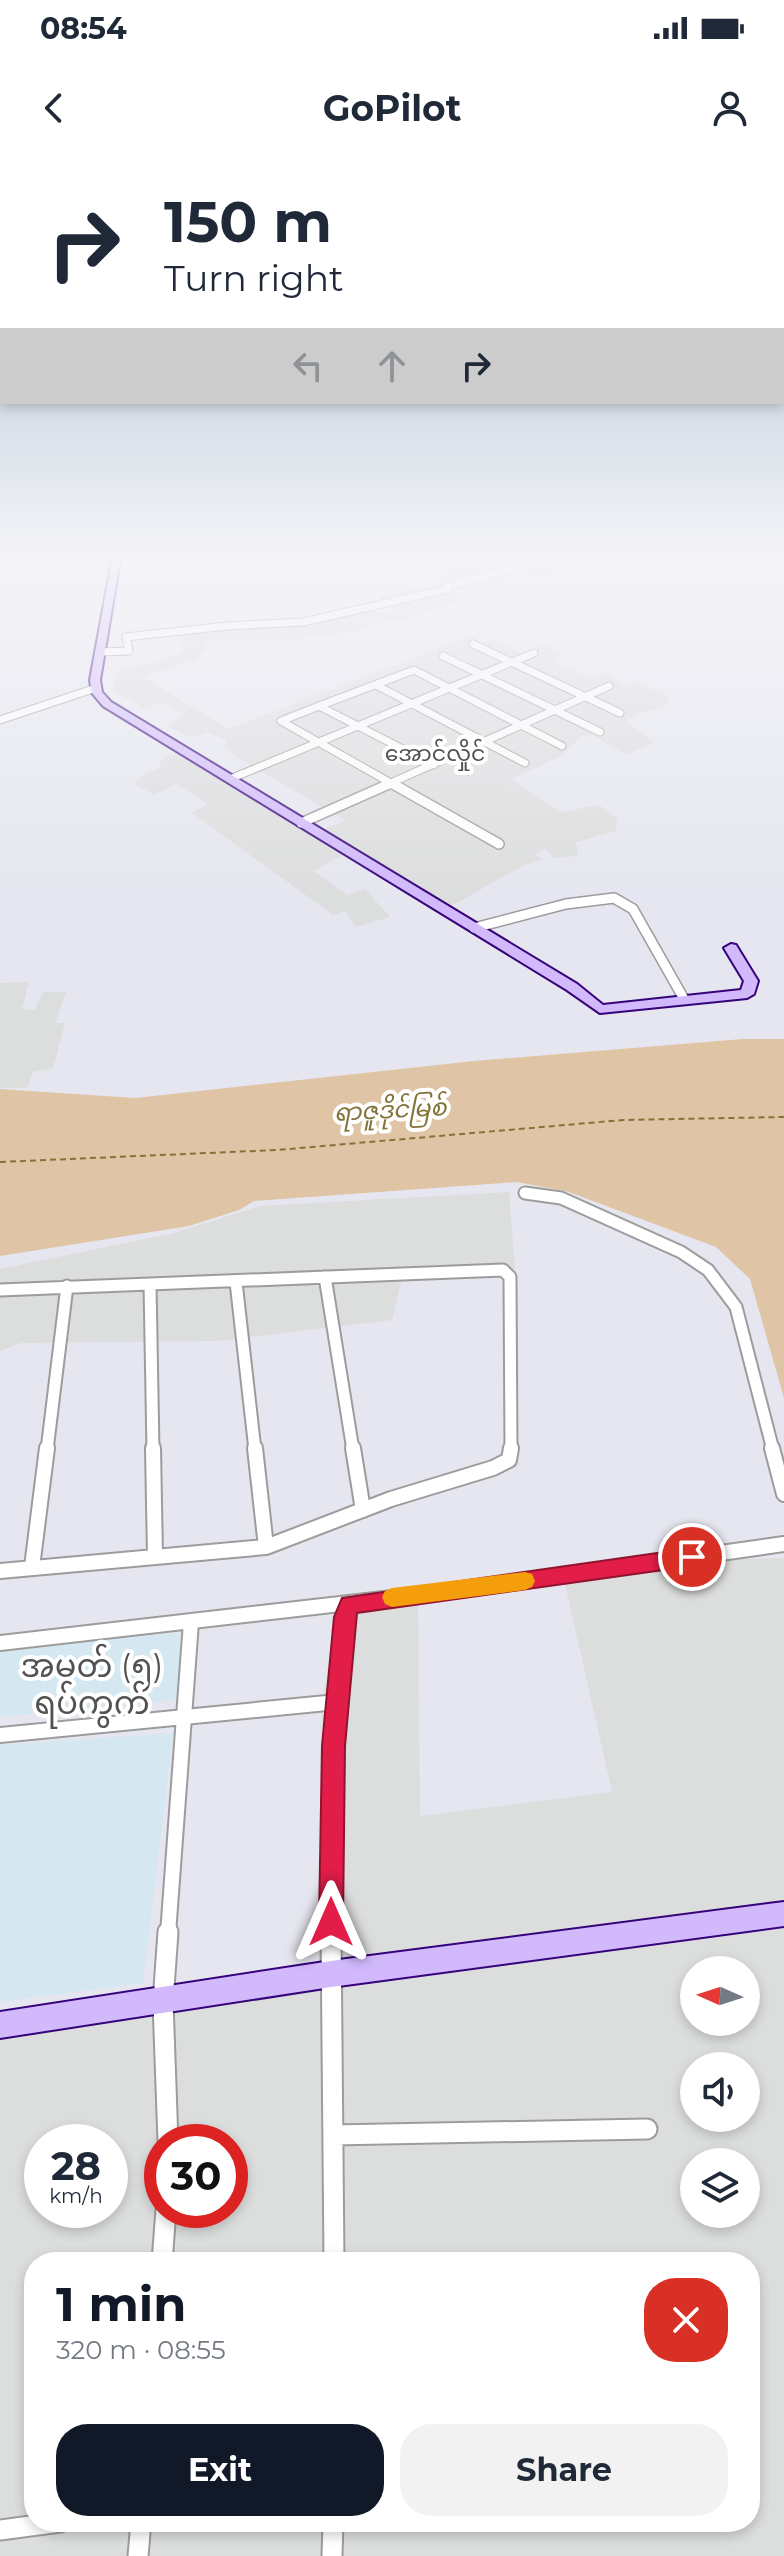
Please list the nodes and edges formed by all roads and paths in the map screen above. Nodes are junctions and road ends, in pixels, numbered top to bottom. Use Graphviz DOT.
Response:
graph roads {
  1 [pos="98,672"];
  2 [pos="409,672"];
  3 [pos="418,672"];
  4 [pos="475,672"];
  5 [pos="488,672"];
  6 [pos="536,672"];
  7 [pos="481,675"];
  8 [pos="376,685"];
  9 [pos="609,686"];
  10 [pos="96,688"];
  11 [pos="451,688"];
  12 [pos="585,695"];
  13 [pos="412,705"];
  14 [pos="319,706"];
  15 [pos="554,710"];
  16 [pos="620,713"];
  17 [pos="0,720"];
  18 [pos="522,725"];
  19 [pos="359,728"];
  20 [pos="600,732"];
  21 [pos="484,741"];
  22 [pos="321,744"];
  23 [pos="562,746"];
  24 [pos="525,763"];
  25 [pos="434,765"];
  26 [pos="230,779"];
  27 [pos="389,784"];
  28 [pos="301,823"];
  29 [pos="499,844"];
  30 [pos="474,928"];
  31 [pos="731,948"];
  32 [pos="684,999"];
  33 [pos="525,1193"];
  34 [pos="325,1277"];
  35 [pos="236,1282"];
  36 [pos="150,1284"];
  37 [pos="67,1286"];
  38 [pos="0,1290"];
  39 [pos="784,1494"];
  40 [pos="363,1510"];
  41 [pos="784,1544"];
  42 [pos="266,1547"];
  43 [pos="155,1557"];
  44 [pos="32,1567"];
  45 [pos="0,1571"];
  46 [pos="349,1604"];
  47 [pos="191,1622"];
  48 [pos="0,1643"];
  49 [pos="337,1702"];
  50 [pos="186,1718"];
  51 [pos="0,1735"];
  52 [pos="784,1914"];
  53 [pos="331,1974"];
  54 [pos="163,2002"];
  55 [pos="0,2025"];
  56 [pos="167,2124"];
  57 [pos="647,2129"];
  58 [pos="333,2135"];
  59 [pos="165,2228"];
  60 [pos="163,2252"];
  61 [pos="334,2252"];
  62 [pos="24,2527"];
  63 [pos="0,2530"];
  64 [pos="140,2532"];
  65 [pos="333,2532"];
  66 [pos="138,2556"];
  67 [pos="332,2556"];
  1 -- 10 [label="street"];
  2 -- 8 [label="street"];
  3 -- 11 [label="street"];
  4 -- 7 [label="street"];
  5 -- 7 [label="street"];
  6 -- 12 [label="street"];
  7 -- 11 [label="street"];
  7 -- 15 [label="street"];
  8 -- 13 [label="street"];
  8 -- 14 [label="street"];
  9 -- 12 [label="street"];
  10 -- 17 [label="street"];
  10 -- 26 [label="street"];
  11 -- 13 [label="street"];
  11 -- 18 [label="street"];
  12 -- 15 [label="street"];
  12 -- 16 [label="street"];
  13 -- 19 [label="street"];
  13 -- 21 [label="street"];
  14 -- 19 [label="street"];
  14 -- 22 [label="street"];
  15 -- 18 [label="street"];
  15 -- 20 [label="street"];
  18 -- 21 [label="street"];
  18 -- 23 [label="street"];
  19 -- 22 [label="street"];
  19 -- 25 [label="street"];
  21 -- 24 [label="street"];
  21 -- 25 [label="street"];
  22 -- 26 [label="street"];
  22 -- 27 [label="street"];
  25 -- 27 [label="street"];
  26 -- 28 [label="street"];
  27 -- 28 [label="street"];
  27 -- 29 [label="street"];
  28 -- 30 [label="street"];
  30 -- 32 [label="street"];
  30 -- 32 [label="street"];
  31 -- 32 [label="street"];
  33 -- 39 [label="street"];
  34 -- 35 [label="street"];
  34 -- 40 [label="street"];
  34 -- 40 [label="street"];
  35 -- 36 [label="street"];
  35 -- 42 [label="street"];
  36 -- 37 [label="street"];
  36 -- 43 [label="street"];
  37 -- 38 [label="street"];
  37 -- 44 [label="street"];
  40 -- 42 [label="street"];
  41 -- 46 [label="street"];
  42 -- 43 [label="street"];
  43 -- 44 [label="street"];
  44 -- 45 [label="street"];
  46 -- 47 [label="street"];
  46 -- 49 [label="street"];
  47 -- 48 [label="street"];
  47 -- 50 [label="street"];
  49 -- 50 [label="street"];
  49 -- 53 [label="street"];
  50 -- 51 [label="street"];
  50 -- 54 [label="street"];
  52 -- 53 [label="street"];
  53 -- 54 [label="street"];
  53 -- 58 [label="street"];
  54 -- 55 [label="street"];
  54 -- 56 [label="street"];
  57 -- 58 [label="street"];
  58 -- 61 [label="street"];
  59 -- 60 [label="street"];
  62 -- 63 [label="street"];
  64 -- 66 [label="street"];
  65 -- 67 [label="street"];
}
